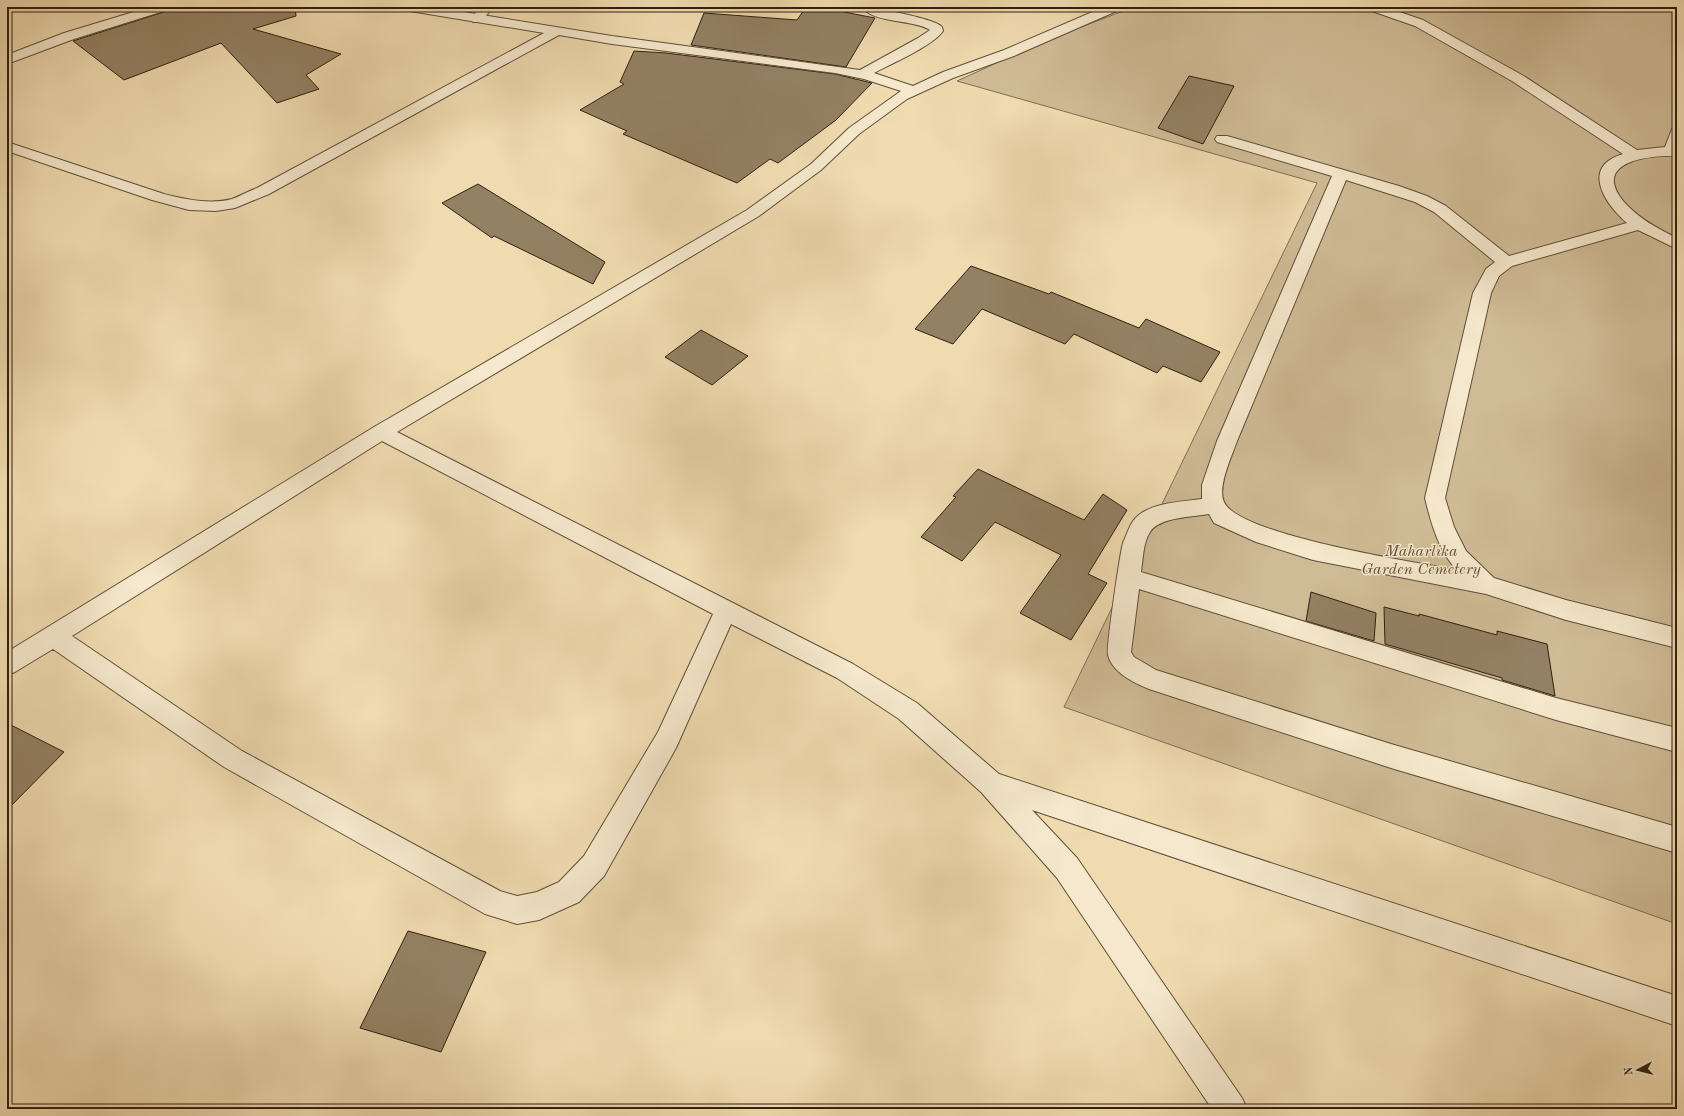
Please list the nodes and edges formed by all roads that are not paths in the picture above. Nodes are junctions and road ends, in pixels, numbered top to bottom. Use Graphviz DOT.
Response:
graph roads {
  1 [pos="163,7"];
  2 [pos="410,7"];
  3 [pos="487,7"];
  4 [pos="868,7"];
  5 [pos="1115,7"];
  6 [pos="1373,7"];
  7 [pos="477,18"];
  8 [pos="555,32"];
  9 [pos="7,60"];
  10 [pos="862,74"];
  11 [pos="914,91"];
  12 [pos="1677,132"];
  13 [pos="1222,139"];
  14 [pos="7,146"];
  15 [pos="1674,152"];
  16 [pos="1634,154"];
  17 [pos="1341,174"];
  18 [pos="1640,224"];
  19 [pos="1677,244"];
  20 [pos="1506,262"];
  21 [pos="381,432"];
  22 [pos="1214,506"];
  23 [pos="1129,577"];
  24 [pos="1486,585"];
  25 [pos="726,610"];
  26 [pos="53,636"];
  27 [pos="1677,638"];
  28 [pos="7,665"];
  29 [pos="1677,740"];
  30 [pos="990,783"];
  31 [pos="1677,840"];
  32 [pos="1677,1011"];
  33 [pos="1231,1109"];
  1 -- 9 [label="street"];
  2 -- 7 [label="street"];
  3 -- 7 [label="street"];
  4 -- 10 [label="street"];
  5 -- 11 [label="street"];
  6 -- 16 [label="street"];
  7 -- 8 [label="street"];
  8 -- 10 [label="street"];
  8 -- 14 [label="street"];
  10 -- 11 [label="street"];
  11 -- 21 [label="street"];
  12 -- 15 [label="street"];
  13 -- 17 [label="street"];
  15 -- 16 [label="street"];
  16 -- 18 [label="street"];
  17 -- 20 [label="street"];
  17 -- 22 [label="street"];
  18 -- 19 [label="street"];
  18 -- 20 [label="street"];
  20 -- 24 [label="street"];
  21 -- 25 [label="street"];
  21 -- 26 [label="street"];
  22 -- 23 [label="street"];
  22 -- 24 [label="street"];
  23 -- 29 [label="street"];
  23 -- 31 [label="street"];
  24 -- 27 [label="street"];
  25 -- 26 [label="street"];
  25 -- 30 [label="street"];
  26 -- 28 [label="street"];
  30 -- 32 [label="street"];
  30 -- 33 [label="street"];
}
